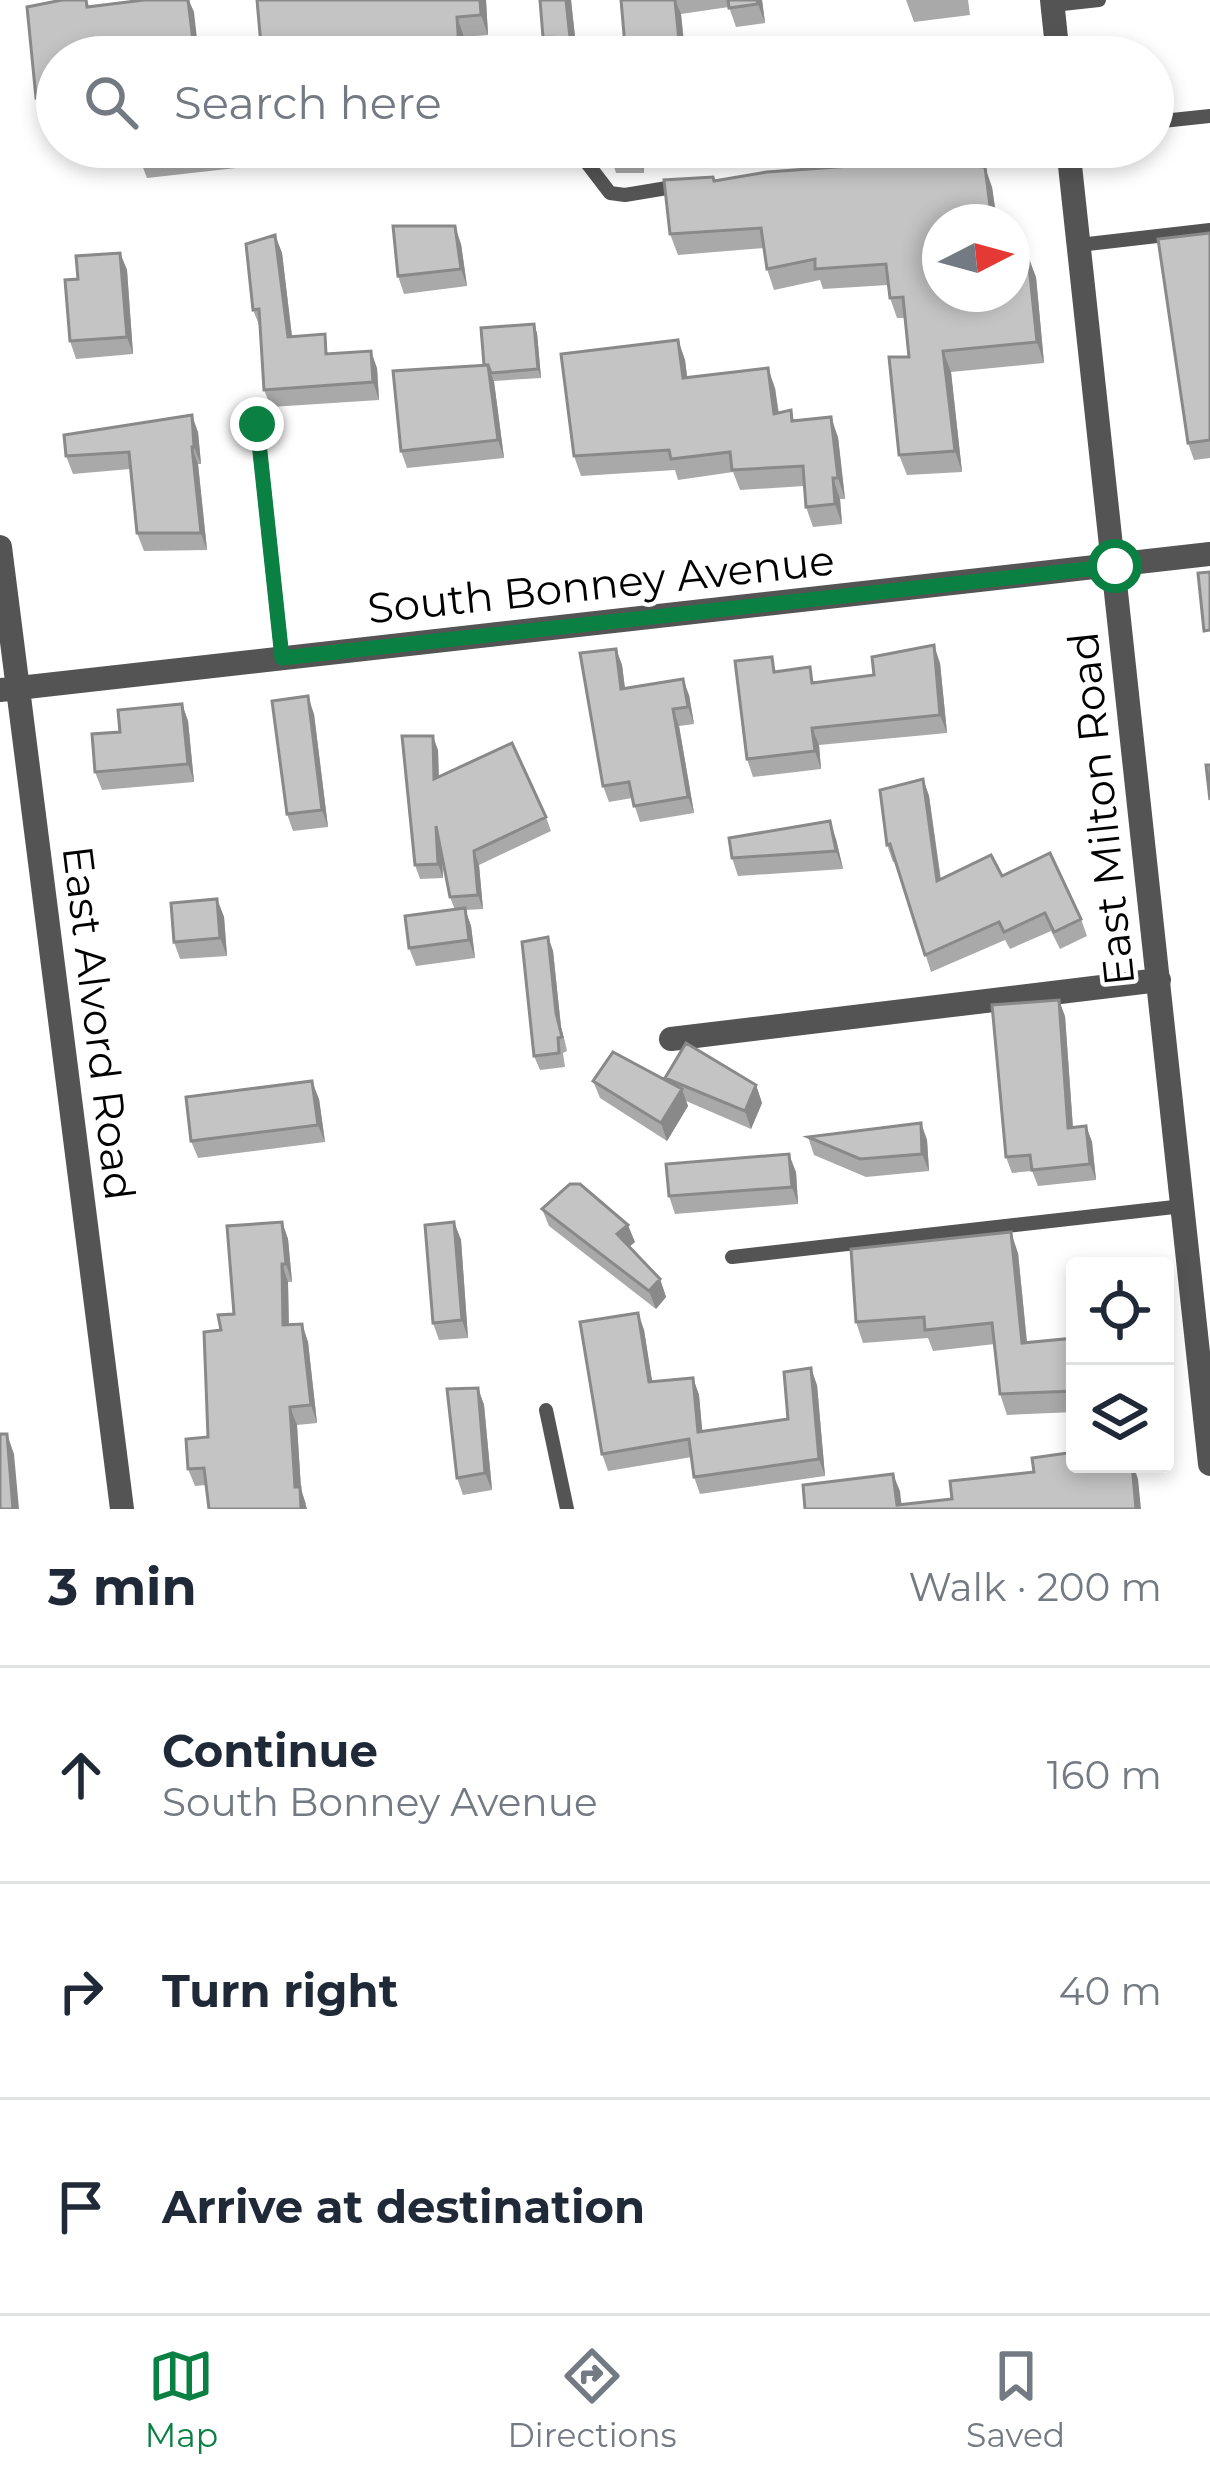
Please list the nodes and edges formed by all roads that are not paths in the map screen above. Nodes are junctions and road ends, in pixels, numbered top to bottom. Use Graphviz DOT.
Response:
graph roads {
  1 [pos="1099,0"];
  2 [pos="1052,3"];
  3 [pos="1056,36"];
  4 [pos="1210,116"];
  5 [pos="1174,120"];
  6 [pos="591,168"];
  7 [pos="1070,168"];
  8 [pos="694,183"];
  9 [pos="1210,230"];
  10 [pos="1079,245"];
  11 [pos="257,424"];
  12 [pos="0,547"];
  13 [pos="1210,554"];
  14 [pos="1115,566"];
  15 [pos="282,658"];
  16 [pos="8,689"];
  17 [pos="1159,980"];
  18 [pos="671,1039"];
  19 [pos="1183,1206"];
  20 [pos="732,1257"];
  21 [pos="546,1410"];
  22 [pos="1210,1464"];
  23 [pos="122,1509"];
  24 [pos="567,1509"];
  1 -- 2 [label="lane"];
  2 -- 3 [label="street"];
  4 -- 5 [label="lane"];
  6 -- 8 [label="lane"];
  7 -- 10 [label="street, East Milton Road"];
  9 -- 10 [label="lane"];
  10 -- 14 [label="street, East Milton Road"];
  11 -- 15 [label="lane"];
  12 -- 16 [label="street, East Alvord Road"];
  13 -- 14 [label="street, South Bonney Avenue"];
  14 -- 15 [label="street, South Bonney Avenue"];
  14 -- 17 [label="street, East Milton Road"];
  15 -- 16 [label="street, South Bonney Avenue"];
  16 -- 23 [label="street, East Alvord Road"];
  17 -- 18 [label="street"];
  17 -- 19 [label="street, East Milton Road"];
  19 -- 20 [label="lane"];
  19 -- 22 [label="street, East Milton Road"];
  21 -- 24 [label="lane"];
}
